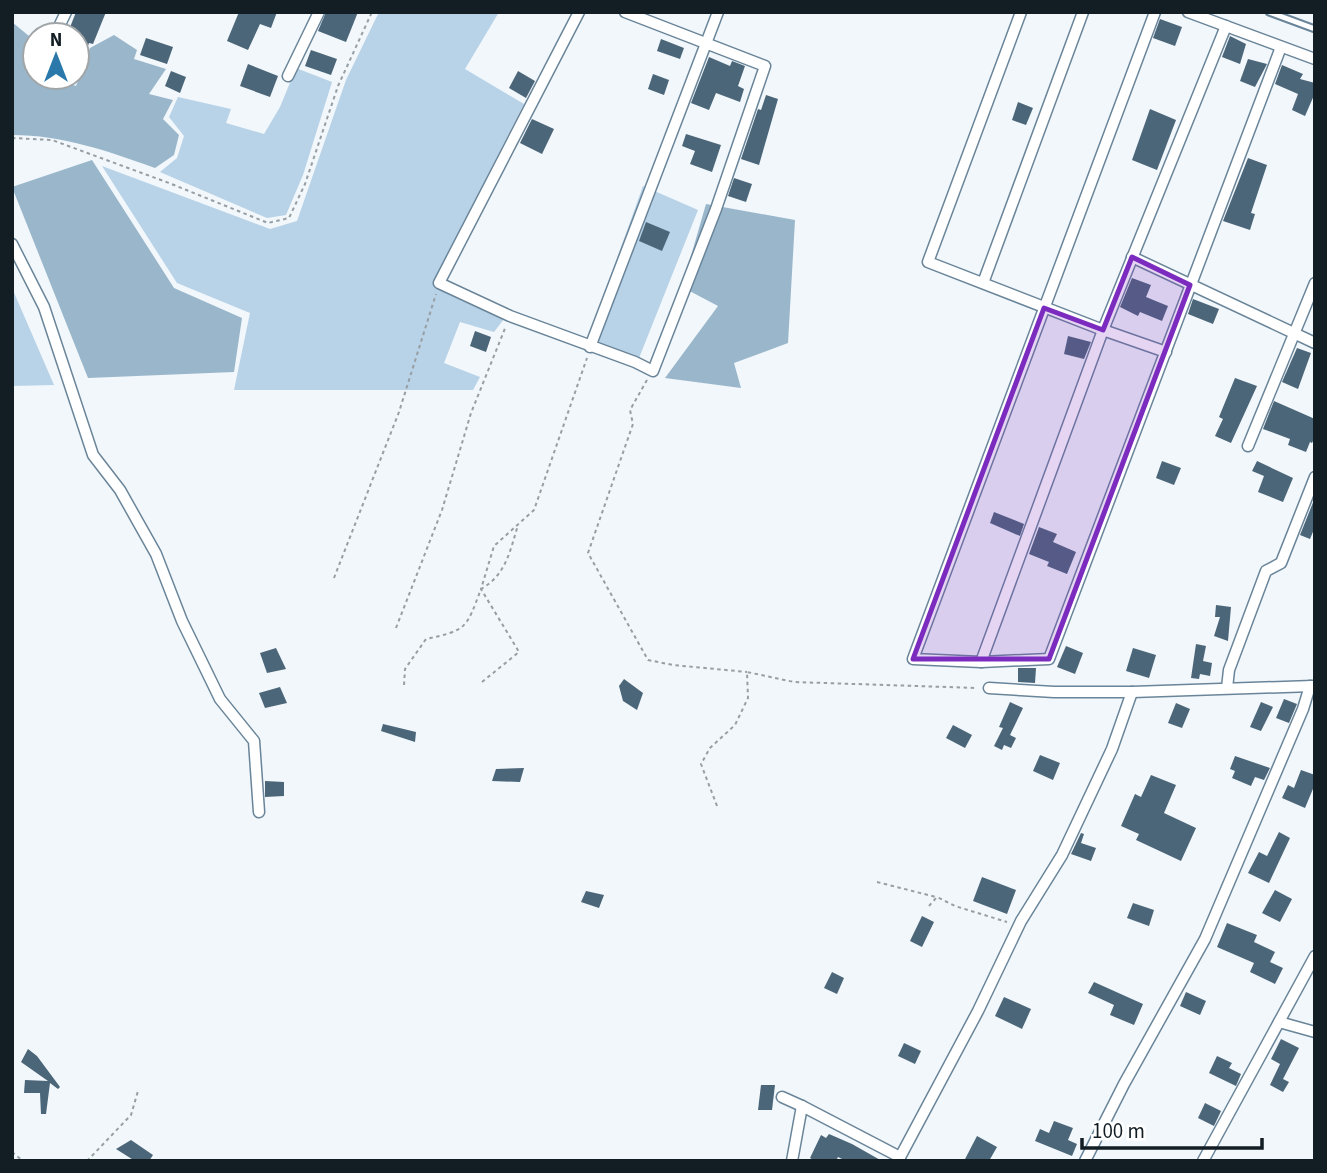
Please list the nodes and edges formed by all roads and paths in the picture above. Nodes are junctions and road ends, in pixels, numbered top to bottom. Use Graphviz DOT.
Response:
graph roads {
  1 [pos="319,12"];
  2 [pos="372,12"];
  3 [pos="579,12"];
  4 [pos="625,12"];
  5 [pos="718,12"];
  6 [pos="1021,12"];
  7 [pos="1083,12"];
  8 [pos="1155,12"];
  9 [pos="1188,12"];
  10 [pos="1269,12"];
  11 [pos="1226,26"];
  12 [pos="1315,29"];
  13 [pos="706,42"];
  14 [pos="1281,47"];
  15 [pos="1315,59"];
  16 [pos="288,76"];
  17 [pos="12,138"];
  18 [pos="12,244"];
  19 [pos="1132,257"];
  20 [pos="439,283"];
  21 [pos="983,283"];
  22 [pos="1315,283"];
  23 [pos="1190,285"];
  24 [pos="1044,308"];
  25 [pos="510,316"];
  26 [pos="1103,330"];
  27 [pos="1293,334"];
  28 [pos="1315,343"];
  29 [pos="590,347"];
  30 [pos="1166,352"];
  31 [pos="653,371"];
  32 [pos="1248,446"];
  33 [pos="1315,477"];
  34 [pos="518,524"];
  35 [pos="334,578"];
  36 [pos="481,589"];
  37 [pos="396,628"];
  38 [pos="981,662"];
  39 [pos="747,672"];
  40 [pos="482,682"];
  41 [pos="404,685"];
  42 [pos="1312,686"];
  43 [pos="989,688"];
  44 [pos="1227,688"];
  45 [pos="1132,692"];
  46 [pos="717,806"];
  47 [pos="259,812"];
  48 [pos="877,882"];
  49 [pos="937,897"];
  50 [pos="929,906"];
  51 [pos="1021,921"];
  52 [pos="1315,956"];
  53 [pos="1279,1022"];
  54 [pos="1315,1032"];
  55 [pos="138,1091"];
  56 [pos="782,1097"];
  57 [pos="802,1106"];
  58 [pos="12,1152"];
  59 [pos="899,1159"];
  60 [pos="23,1161"];
  61 [pos="87,1161"];
  62 [pos="792,1161"];
  63 [pos="1085,1161"];
  64 [pos="1203,1161"];
  1 -- 16 [label="street"];
  2 -- 17 [label="path"];
  3 -- 20 [label="street"];
  4 -- 13 [label="street"];
  5 -- 13 [label="street"];
  6 -- 21 [label="street"];
  7 -- 21 [label="street"];
  8 -- 24 [label="street"];
  9 -- 11 [label="street"];
  10 -- 12 [label="lane"];
  11 -- 14 [label="street"];
  11 -- 19 [label="street"];
  13 -- 29 [label="street"];
  13 -- 31 [label="street"];
  14 -- 15 [label="street"];
  14 -- 23 [label="street"];
  18 -- 47 [label="street"];
  19 -- 23 [label="street"];
  19 -- 26 [label="street"];
  20 -- 25 [label="street"];
  20 -- 35 [label="path"];
  21 -- 24 [label="street"];
  22 -- 27 [label="street"];
  23 -- 27 [label="street"];
  23 -- 30 [label="street"];
  24 -- 26 [label="street"];
  24 -- 38 [label="street"];
  25 -- 29 [label="street"];
  25 -- 37 [label="path"];
  26 -- 30 [label="street"];
  26 -- 38 [label="street"];
  27 -- 28 [label="street"];
  27 -- 32 [label="street"];
  29 -- 31 [label="street"];
  29 -- 34 [label="path"];
  30 -- 38 [label="street"];
  31 -- 39 [label="path"];
  33 -- 44 [label="street"];
  34 -- 36 [label="path"];
  34 -- 36 [label="path"];
  36 -- 40 [label="path"];
  36 -- 41 [label="path"];
  39 -- 43 [label="path"];
  39 -- 46 [label="path"];
  42 -- 44 [label="street"];
  42 -- 63 [label="street"];
  43 -- 45 [label="street"];
  44 -- 45 [label="street"];
  45 -- 51 [label="street"];
  48 -- 49 [label="path"];
  49 -- 50 [label="path"];
  49 -- 51 [label="path"];
  51 -- 59 [label="street"];
  52 -- 53 [label="street"];
  53 -- 54 [label="street"];
  53 -- 64 [label="street"];
  55 -- 61 [label="path"];
  56 -- 57 [label="street"];
  57 -- 59 [label="street"];
  57 -- 62 [label="street"];
  58 -- 60 [label="path"];
}
